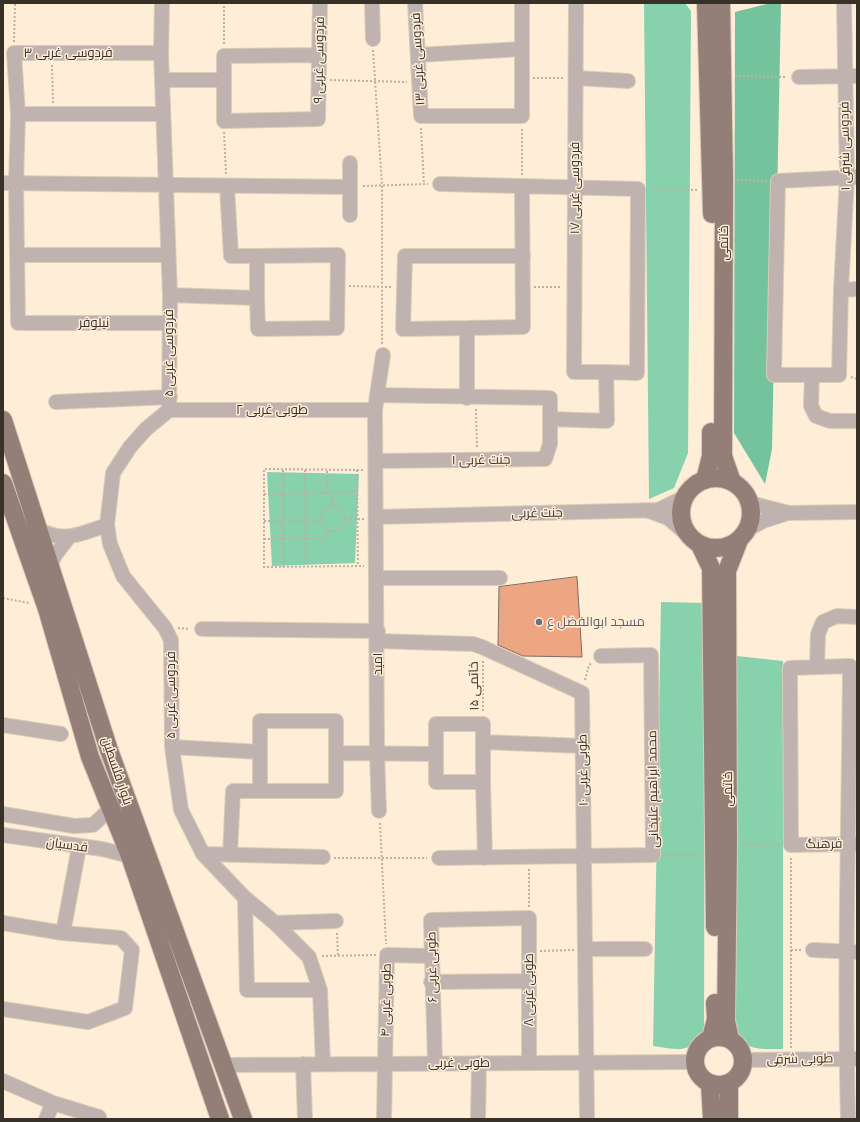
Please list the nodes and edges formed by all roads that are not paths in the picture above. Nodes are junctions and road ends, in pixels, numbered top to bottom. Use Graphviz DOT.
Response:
graph roads {
  1 [pos="162,3"];
  2 [pos="320,3"];
  3 [pos="372,3"];
  4 [pos="415,3"];
  5 [pos="522,3"];
  6 [pos="576,3"];
  7 [pos="706,3"];
  8 [pos="721,3"];
  9 [pos="844,3"];
  10 [pos="373,39"];
  11 [pos="522,49"];
  12 [pos="161,53"];
  13 [pos="319,55"];
  14 [pos="418,55"];
  15 [pos="851,76"];
  16 [pos="799,77"];
  17 [pos="576,78"];
  18 [pos="163,80"];
  19 [pos="222,80"];
  20 [pos="628,81"];
  21 [pos="18,114"];
  22 [pos="163,114"];
  23 [pos="350,163"];
  24 [pos="852,177"];
  25 [pos="9,184"];
  26 [pos="440,184"];
  27 [pos="718,185"];
  28 [pos="166,186"];
  29 [pos="227,187"];
  30 [pos="350,187"];
  31 [pos="575,187"];
  32 [pos="522,188"];
  33 [pos="350,214"];
  34 [pos="18,255"];
  35 [pos="168,255"];
  36 [pos="257,256"];
  37 [pos="523,256"];
  38 [pos="857,289"];
  39 [pos="841,290"];
  40 [pos="170,296"];
  41 [pos="257,298"];
  42 [pos="169,323"];
  43 [pos="468,328"];
  44 [pos="383,355"];
  45 [pos="606,372"];
  46 [pos="812,376"];
  47 [pos="377,395"];
  48 [pos="471,398"];
  49 [pos="56,402"];
  50 [pos="169,404"];
  51 [pos="375,410"];
  52 [pos="551,419"];
  53 [pos="3,420"];
  54 [pos="857,422"];
  55 [pos="376,466"];
  56 [pos="705,480"];
  57 [pos="732,482"];
  58 [pos="3,483"];
  59 [pos="685,497"];
  60 [pos="750,503"];
  61 [pos="648,510"];
  62 [pos="857,512"];
  63 [pos="789,513"];
  64 [pos="376,517"];
  65 [pos="107,526"];
  66 [pos="39,530"];
  67 [pos="743,535"];
  68 [pos="69,538"];
  69 [pos="695,541"];
  70 [pos="50,565"];
  71 [pos="377,572"];
  72 [pos="500,578"];
  73 [pos="857,617"];
  74 [pos="202,629"];
  75 [pos="378,636"];
  76 [pos="602,656"];
  77 [pos="817,666"];
  78 [pos="3,725"];
  79 [pos="61,734"];
  80 [pos="483,742"];
  81 [pos="853,742"];
  82 [pos="583,746"];
  83 [pos="172,747"];
  84 [pos="109,750"];
  85 [pos="260,752"];
  86 [pos="336,754"];
  87 [pos="377,754"];
  88 [pos="436,754"];
  89 [pos="90,756"];
  90 [pos="484,782"];
  91 [pos="260,791"];
  92 [pos="111,808"];
  93 [pos="379,812"];
  94 [pos="3,814"];
  95 [pos="3,835"];
  96 [pos="853,844"];
  97 [pos="78,847"];
  98 [pos="203,854"];
  99 [pos="230,855"];
  100 [pos="130,856"];
  101 [pos="584,857"];
  102 [pos="322,858"];
  103 [pos="439,858"];
  104 [pos="485,858"];
  105 [pos="245,898"];
  106 [pos="529,918"];
  107 [pos="336,921"];
  108 [pos="3,923"];
  109 [pos="275,923"];
  110 [pos="63,933"];
  111 [pos="585,949"];
  112 [pos="645,949"];
  113 [pos="813,950"];
  114 [pos="852,952"];
  115 [pos="431,956"];
  116 [pos="529,981"];
  117 [pos="431,982"];
  118 [pos="320,990"];
  119 [pos="3,1009"];
  120 [pos="711,1038"];
  121 [pos="730,1039"];
  122 [pos="852,1059"];
  123 [pos="743,1060"];
  124 [pos="586,1062"];
  125 [pos="694,1062"];
  126 [pos="435,1063"];
  127 [pos="479,1063"];
  128 [pos="529,1063"];
  129 [pos="303,1064"];
  130 [pos="323,1064"];
  131 [pos="384,1064"];
  132 [pos="223,1065"];
  133 [pos="3,1081"];
  134 [pos="729,1083"];
  135 [pos="710,1084"];
  136 [pos="53,1102"];
  137 [pos="99,1117"];
  138 [pos="46,1119"];
  139 [pos="220,1119"];
  140 [pos="242,1119"];
  141 [pos="305,1119"];
  142 [pos="384,1119"];
  143 [pos="478,1119"];
  144 [pos="587,1119"];
  145 [pos="712,1119"];
  146 [pos="729,1119"];
  147 [pos="848,1119"];
  1 -- 12 [label="street, فردوسی غربی ۵"];
  2 -- 13 [label="street, فردوسی غربی ۹"];
  3 -- 10 [label="street"];
  4 -- 14 [label="street, فردوسی غربی ۱۳"];
  5 -- 11 [label="street"];
  6 -- 17 [label="street, فردوسی غربی ۱۷"];
  7 -- 27 [label="main road, خاتمی"];
  8 -- 27 [label="main road, خاتمی"];
  9 -- 15 [label="street, فردوسی شرقی ۱"];
  11 -- 14 [label="street"];
  11 -- 14 [label="street, فردوسی غربی ۱۳"];
  12 -- 18 [label="street, فردوسی غربی ۵"];
  12 -- 21 [label="street, فردوسی غربی ۳"];
  13 -- 19 [label="street"];
  13 -- 19 [label="street, فردوسی غربی ۹"];
  15 -- 16 [label="street"];
  15 -- 24 [label="street, فردوسی شرقی ۱"];
  17 -- 20 [label="street"];
  17 -- 31 [label="street, فردوسی غربی ۱۷"];
  18 -- 19 [label="street"];
  18 -- 22 [label="street, فردوسی غربی ۵"];
  21 -- 22 [label="street"];
  21 -- 25 [label="street, فردوسی غربی ۳"];
  22 -- 28 [label="street, فردوسی غربی ۵"];
  23 -- 30 [label="street"];
  24 -- 39 [label="street, فردوسی شرقی ۱"];
  24 -- 46 [label="street"];
  25 -- 28 [label="street"];
  25 -- 34 [label="street, فردوسی غربی ۳"];
  26 -- 32 [label="street"];
  27 -- 56 [label="main road, خاتمی"];
  27 -- 57 [label="main road, خاتمی"];
  28 -- 29 [label="street"];
  28 -- 35 [label="street, فردوسی غربی ۵"];
  29 -- 30 [label="street"];
  29 -- 36 [label="street"];
  30 -- 33 [label="street"];
  31 -- 32 [label="street"];
  31 -- 45 [label="street, فردوسی غربی ۱۷"];
  31 -- 45 [label="street"];
  32 -- 37 [label="street"];
  34 -- 35 [label="street"];
  34 -- 42 [label="street, نیلوفر"];
  35 -- 40 [label="street, فردوسی غربی ۵"];
  36 -- 41 [label="street"];
  36 -- 41 [label="street"];
  37 -- 43 [label="street"];
  37 -- 43 [label="street"];
  38 -- 39 [label="street"];
  39 -- 46 [label="street, فردوسی شرقی ۱"];
  40 -- 41 [label="street"];
  40 -- 42 [label="street, فردوسی غربی ۵"];
  42 -- 50 [label="street, فردوسی غربی ۵"];
  43 -- 48 [label="street"];
  44 -- 47 [label="street, امید"];
  45 -- 52 [label="street"];
  46 -- 54 [label="street"];
  47 -- 48 [label="street"];
  47 -- 51 [label="street, امید"];
  48 -- 52 [label="street"];
  49 -- 50 [label="street, طوبی غربی ۲"];
  50 -- 51 [label="street, طوبی غربی ۲"];
  50 -- 65 [label="street, فردوسی غربی ۵"];
  51 -- 55 [label="street, امید"];
  52 -- 55 [label="street, جنت غربی ۱"];
  53 -- 66 [label="main road, بلوار فلسطین"];
  55 -- 64 [label="street, امید"];
  56 -- 57 [label="main road"];
  56 -- 59 [label="main road"];
  57 -- 60 [label="main road"];
  58 -- 89 [label="main road, بلوار فلسطین"];
  59 -- 61 [label="street"];
  59 -- 69 [label="main road"];
  60 -- 63 [label="street"];
  60 -- 67 [label="main road"];
  61 -- 64 [label="street, جنت غربی"];
  61 -- 69 [label="street, جنت غربی"];
  62 -- 63 [label="street"];
  63 -- 67 [label="street"];
  64 -- 71 [label="street, امید"];
  65 -- 68 [label="street"];
  65 -- 83 [label="street, فردوسی غربی ۵"];
  66 -- 68 [label="street"];
  66 -- 70 [label="main road, بلوار فلسطین"];
  67 -- 69 [label="main road"];
  67 -- 121 [label="main road, خاتمی"];
  68 -- 70 [label="street"];
  69 -- 120 [label="main road, خاتمی"];
  70 -- 84 [label="main road, بلوار فلسطین"];
  71 -- 72 [label="street"];
  71 -- 75 [label="street, امید"];
  73 -- 77 [label="street"];
  74 -- 75 [label="street"];
  75 -- 82 [label="street, طوبی غربی ۱۰"];
  75 -- 87 [label="street, امید"];
  76 -- 101 [label="street, محمد ابراهیم علیخانی"];
  77 -- 81 [label="street"];
  77 -- 96 [label="street, فرهنگ"];
  78 -- 79 [label="street"];
  80 -- 82 [label="street"];
  80 -- 88 [label="street"];
  80 -- 90 [label="street"];
  81 -- 96 [label="street"];
  82 -- 101 [label="street, طوبی غربی ۱۰"];
  83 -- 85 [label="street"];
  83 -- 98 [label="street, فردوسی غربی ۵"];
  84 -- 89 [label="main road"];
  84 -- 132 [label="main road, بلوار فلسطین"];
  85 -- 86 [label="street"];
  85 -- 91 [label="street"];
  86 -- 87 [label="street"];
  86 -- 91 [label="street"];
  87 -- 88 [label="street"];
  87 -- 93 [label="street, امید"];
  88 -- 90 [label="street"];
  89 -- 92 [label="main road, بلوار فلسطین"];
  90 -- 104 [label="street"];
  91 -- 99 [label="street"];
  92 -- 94 [label="street, قدسیان"];
  92 -- 100 [label="main road, بلوار فلسطین"];
  95 -- 97 [label="street, قدسیان"];
  96 -- 114 [label="street"];
  97 -- 100 [label="street, قدسیان"];
  97 -- 110 [label="street"];
  98 -- 99 [label="street"];
  98 -- 105 [label="street, فردوسی غربی ۵"];
  99 -- 102 [label="street"];
  100 -- 139 [label="main road, بلوار فلسطین"];
  101 -- 104 [label="street, محمد ابراهیم علیخانی"];
  101 -- 111 [label="street, طوبی غربی ۱۰"];
  103 -- 104 [label="street, محمد ابراهیم علیخانی"];
  105 -- 109 [label="street, فردوسی غربی ۵"];
  105 -- 118 [label="street"];
  106 -- 115 [label="street, طوبی غربی ۶"];
  106 -- 116 [label="street, طوبی غربی ۸"];
  107 -- 109 [label="street"];
  108 -- 110 [label="street"];
  109 -- 118 [label="street, فردوسی غربی ۵"];
  110 -- 119 [label="street"];
  111 -- 112 [label="street"];
  111 -- 124 [label="street, طوبی غربی ۱۰"];
  113 -- 114 [label="street"];
  114 -- 122 [label="street"];
  115 -- 117 [label="street, طوبی غربی ۶"];
  115 -- 131 [label="street, طوبی غربی ۴"];
  116 -- 117 [label="street"];
  116 -- 128 [label="street, طوبی غربی ۸"];
  117 -- 126 [label="street, طوبی غربی ۶"];
  118 -- 130 [label="street, فردوسی غربی ۵"];
  120 -- 121 [label="main road"];
  120 -- 125 [label="main road"];
  121 -- 123 [label="main road"];
  122 -- 123 [label="street, طوبی شرقی"];
  122 -- 147 [label="street"];
  123 -- 134 [label="main road"];
  124 -- 125 [label="street, طوبی غربی"];
  124 -- 128 [label="street, طوبی غربی"];
  124 -- 144 [label="street, طوبی غربی ۱۰"];
  125 -- 135 [label="main road"];
  126 -- 127 [label="street, طوبی غربی"];
  126 -- 131 [label="street, طوبی غربی"];
  127 -- 128 [label="street, طوبی غربی"];
  127 -- 143 [label="street"];
  129 -- 130 [label="street, طوبی غربی"];
  129 -- 132 [label="street, طوبی غربی"];
  129 -- 141 [label="street"];
  130 -- 131 [label="street, طوبی غربی"];
  131 -- 142 [label="street, طوبی غربی ۴"];
  132 -- 140 [label="main road, بلوار فلسطین"];
  133 -- 136 [label="street"];
  134 -- 135 [label="main road"];
  134 -- 146 [label="main road"];
  135 -- 145 [label="main road"];
  136 -- 137 [label="street"];
  136 -- 138 [label="street"];
}
